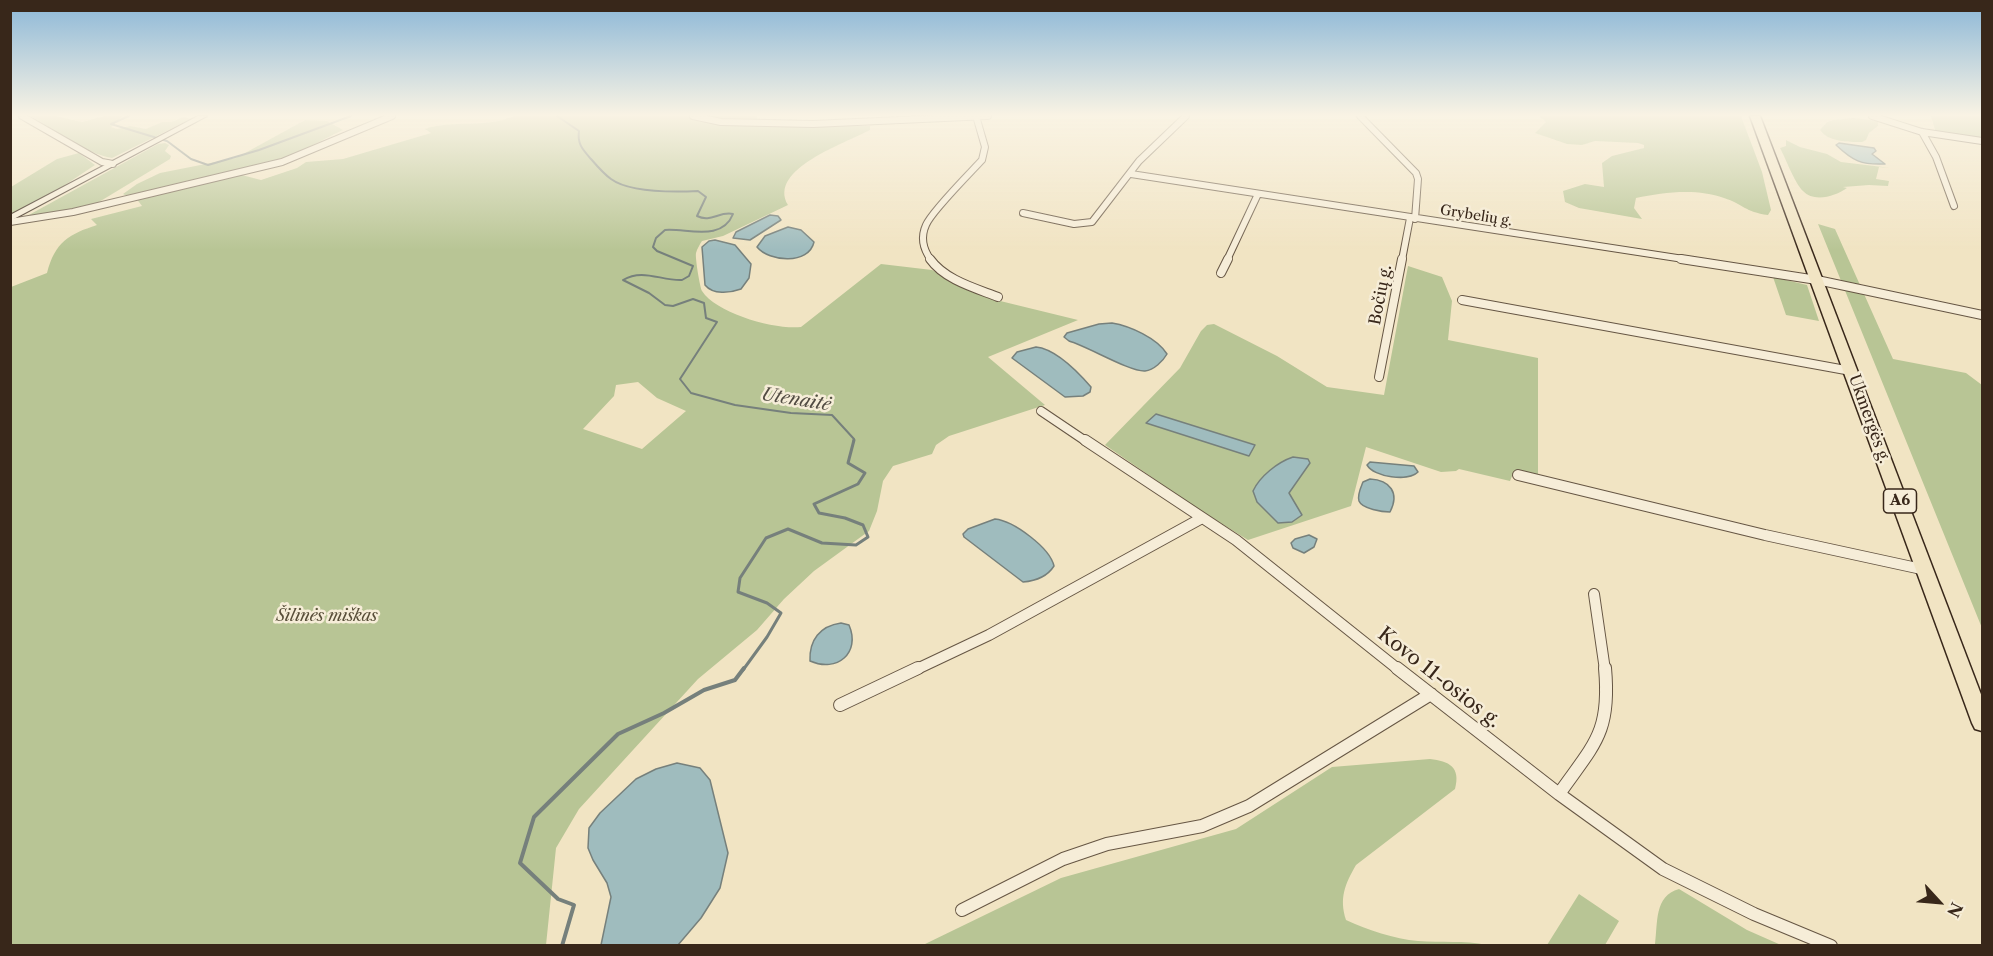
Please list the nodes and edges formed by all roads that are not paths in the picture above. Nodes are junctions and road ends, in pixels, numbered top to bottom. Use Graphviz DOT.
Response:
graph roads {
  1 [pos="100,161"];
  2 [pos="119,161"];
  3 [pos="285,161"];
  4 [pos="980,161"];
  5 [pos="1139,161"];
  6 [pos="1404,161"];
  7 [pos="1772,161"];
  8 [pos="1937,161"];
  9 [pos="112,164"];
  10 [pos="1131,174"];
  11 [pos="1258,194"];
  12 [pos="1954,206"];
  13 [pos="1023,213"];
  14 [pos="1412,218"];
  15 [pos="10,221"];
  16 [pos="1221,273"];
  17 [pos="1817,280"];
  18 [pos="998,297"];
  19 [pos="1462,300"];
  20 [pos="1983,315"];
  21 [pos="1851,371"];
  22 [pos="1379,377"];
  23 [pos="1041,411"];
  24 [pos="1518,475"];
  25 [pos="1202,518"];
  26 [pos="1926,570"];
  27 [pos="1594,594"];
  28 [pos="1431,694"];
  29 [pos="1977,696"];
  30 [pos="840,705"];
  31 [pos="1983,723"];
  32 [pos="1559,794"];
  33 [pos="962,910"];
  34 [pos="1831,945"];
  1 -- 9 [label="street"];
  2 -- 9 [label="main road"];
  3 -- 15 [label="street"];
  4 -- 18 [label="street"];
  5 -- 10 [label="street"];
  6 -- 14 [label="street, Bočių g."];
  7 -- 17 [label="highway, Ukmergės g. / A6"];
  8 -- 12 [label="street"];
  9 -- 15 [label="main road"];
  10 -- 11 [label="street, Grybelių g."];
  10 -- 13 [label="street"];
  11 -- 14 [label="street, Grybelių g."];
  11 -- 16 [label="street"];
  14 -- 17 [label="street, Grybelių g."];
  14 -- 22 [label="street, Bočių g."];
  17 -- 20 [label="street, Grybelių g."];
  17 -- 21 [label="highway, Ukmergės g. / A6"];
  19 -- 21 [label="street"];
  21 -- 26 [label="highway, Ukmergės g. / A6"];
  23 -- 25 [label="street, Kovo 11-osios g."];
  24 -- 26 [label="street"];
  25 -- 28 [label="street, Kovo 11-osios g."];
  25 -- 30 [label="street"];
  26 -- 29 [label="highway, Ukmergės g. / A6"];
  27 -- 32 [label="street"];
  28 -- 32 [label="street, Kovo 11-osios g."];
  28 -- 33 [label="street"];
  29 -- 31 [label="highway, Ukmergės g. / A6"];
  32 -- 34 [label="street, Kovo 11-osios g."];
}
